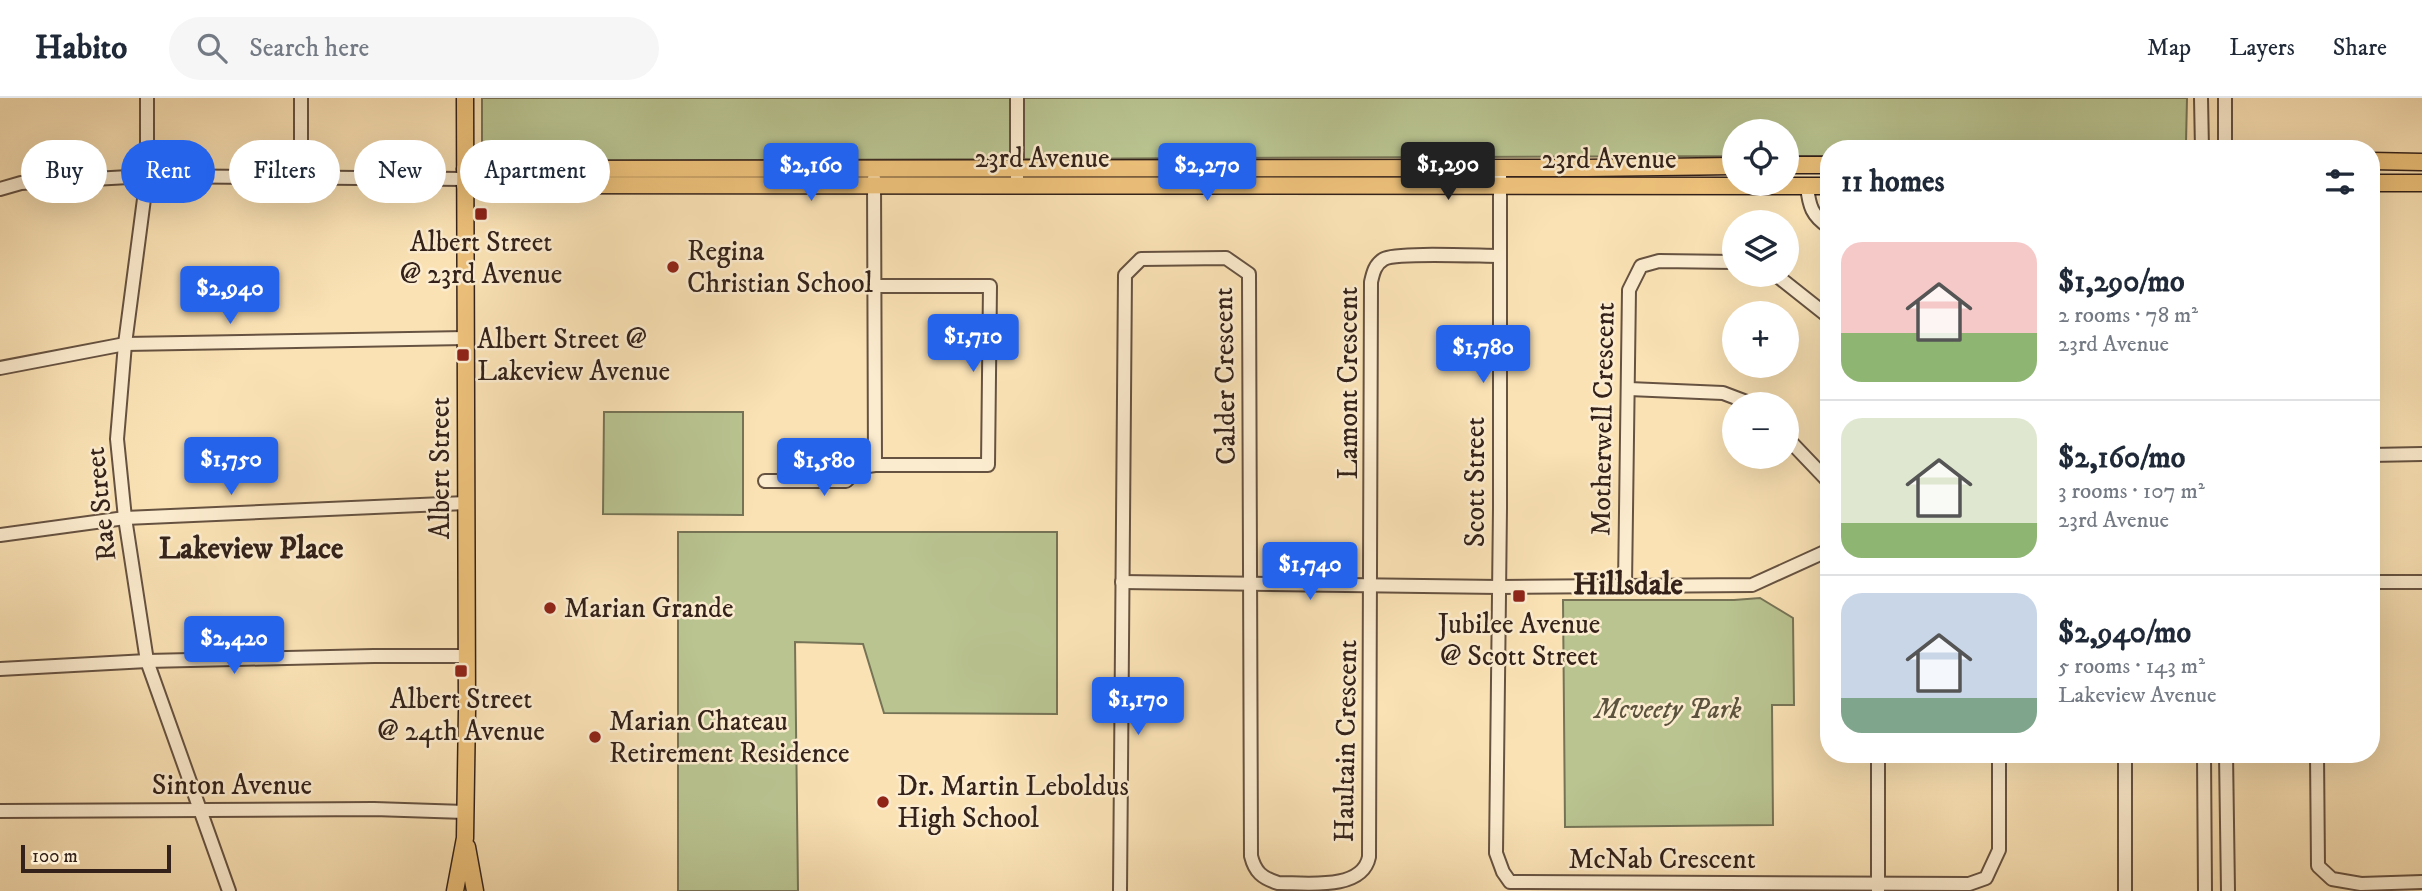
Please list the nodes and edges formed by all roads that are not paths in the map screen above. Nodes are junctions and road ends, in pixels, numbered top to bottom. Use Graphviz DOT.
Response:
graph roads {
  1 [pos="147,98"];
  2 [pos="302,98"];
  3 [pos="465,98"];
  4 [pos="1017,98"];
  5 [pos="2201,98"];
  6 [pos="2225,98"];
  7 [pos="147,140"];
  8 [pos="301,140"];
  9 [pos="465,140"];
  10 [pos="2202,140"];
  11 [pos="2225,140"];
  12 [pos="2380,162"];
  13 [pos="2422,162"];
  14 [pos="1799,165"];
  15 [pos="1820,165"];
  16 [pos="1722,167"];
  17 [pos="1017,176"];
  18 [pos="1500,176"];
  19 [pos="121,177"];
  20 [pos="340,177"];
  21 [pos="874,177"];
  22 [pos="460,178"];
  23 [pos="610,178"];
  24 [pos="2380,183"];
  25 [pos="2422,183"];
  26 [pos="1807,186"];
  27 [pos="1820,186"];
  28 [pos="0,189"];
  29 [pos="143,203"];
  30 [pos="465,203"];
  31 [pos="1820,221"];
  32 [pos="1499,256"];
  33 [pos="1722,262"];
  34 [pos="874,286"];
  35 [pos="1791,287"];
  36 [pos="1820,310"];
  37 [pos="465,338"];
  38 [pos="125,344"];
  39 [pos="0,368"];
  40 [pos="1629,389"];
  41 [pos="1722,393"];
  42 [pos="1799,451"];
  43 [pos="2380,454"];
  44 [pos="2422,454"];
  45 [pos="875,465"];
  46 [pos="1820,473"];
  47 [pos="765,481"];
  48 [pos="467,503"];
  49 [pos="125,518"];
  50 [pos="0,535"];
  51 [pos="1820,554"];
  52 [pos="2380,582"];
  53 [pos="2422,582"];
  54 [pos="1122,583"];
  55 [pos="1251,585"];
  56 [pos="1625,585"];
  57 [pos="1371,586"];
  58 [pos="1499,586"];
  59 [pos="467,656"];
  60 [pos="147,661"];
  61 [pos="0,669"];
  62 [pos="1878,763"];
  63 [pos="1998,763"];
  64 [pos="2125,763"];
  65 [pos="2204,763"];
  66 [pos="2226,763"];
  67 [pos="2317,763"];
  68 [pos="0,811"];
  69 [pos="200,811"];
  70 [pos="465,812"];
  71 [pos="465,838"];
  72 [pos="2422,883"];
  73 [pos="1878,888"];
  74 [pos="229,891"];
  75 [pos="455,891"];
  76 [pos="475,891"];
  77 [pos="1120,891"];
  78 [pos="2125,891"];
  79 [pos="2205,891"];
  80 [pos="2228,891"];
  1 -- 7 [label="street, Rae Street"];
  2 -- 8 [label="street"];
  3 -- 9 [label="main road, Albert Street"];
  4 -- 17 [label="street"];
  5 -- 10 [label="street"];
  6 -- 11 [label="street"];
  12 -- 13 [label="main road"];
  14 -- 15 [label="main road"];
  16 -- 18 [label="main road, 23rd Avenue"];
  17 -- 18 [label="main road, 23rd Avenue"];
  17 -- 21 [label="main road, 23rd Avenue"];
  18 -- 26 [label="main road, 23rd Avenue"];
  18 -- 32 [label="street, Scott Street"];
  19 -- 28 [label="street, 23rd Avenue"];
  20 -- 22 [label="street, 23rd Avenue"];
  21 -- 23 [label="main road, 23rd Avenue"];
  21 -- 34 [label="street"];
  24 -- 25 [label="main road"];
  26 -- 27 [label="main road, 23rd Avenue"];
  26 -- 31 [label="street"];
  29 -- 38 [label="street, Rae Street"];
  30 -- 37 [label="main road, Albert Street"];
  32 -- 57 [label="street, Lamont Crescent"];
  32 -- 58 [label="street, Scott Street"];
  33 -- 40 [label="street, Motherwell Crescent"];
  34 -- 45 [label="street"];
  34 -- 45 [label="street"];
  35 -- 36 [label="street"];
  37 -- 38 [label="street"];
  37 -- 48 [label="main road, Albert Street"];
  38 -- 39 [label="street"];
  38 -- 49 [label="street, Rae Street"];
  40 -- 41 [label="street"];
  40 -- 56 [label="street, Motherwell Crescent"];
  42 -- 46 [label="street"];
  43 -- 44 [label="street"];
  45 -- 47 [label="street"];
  48 -- 49 [label="street"];
  48 -- 59 [label="main road, Albert Street"];
  49 -- 50 [label="street"];
  49 -- 60 [label="street, Rae Street"];
  51 -- 56 [label="street"];
  52 -- 53 [label="street"];
  54 -- 55 [label="street"];
  54 -- 55 [label="street, Calder Crescent"];
  54 -- 77 [label="street"];
  55 -- 57 [label="street"];
  55 -- 57 [label="street, Haultain Crescent"];
  56 -- 58 [label="street"];
  57 -- 58 [label="street"];
  58 -- 73 [label="street, McNab Crescent"];
  59 -- 60 [label="street"];
  59 -- 70 [label="main road, Albert Street"];
  60 -- 61 [label="street"];
  60 -- 69 [label="street, Rae Street"];
  62 -- 73 [label="street"];
  63 -- 73 [label="street, McNab Crescent"];
  64 -- 78 [label="street"];
  65 -- 79 [label="street"];
  66 -- 80 [label="street"];
  67 -- 72 [label="street"];
  68 -- 69 [label="street, Sinton Avenue"];
  69 -- 70 [label="street, Sinton Avenue"];
  69 -- 74 [label="street, Rae Street"];
  70 -- 71 [label="main road, Albert Street"];
  71 -- 75 [label="main road, Albert Street"];
  71 -- 76 [label="main road, Albert Street"];
}
